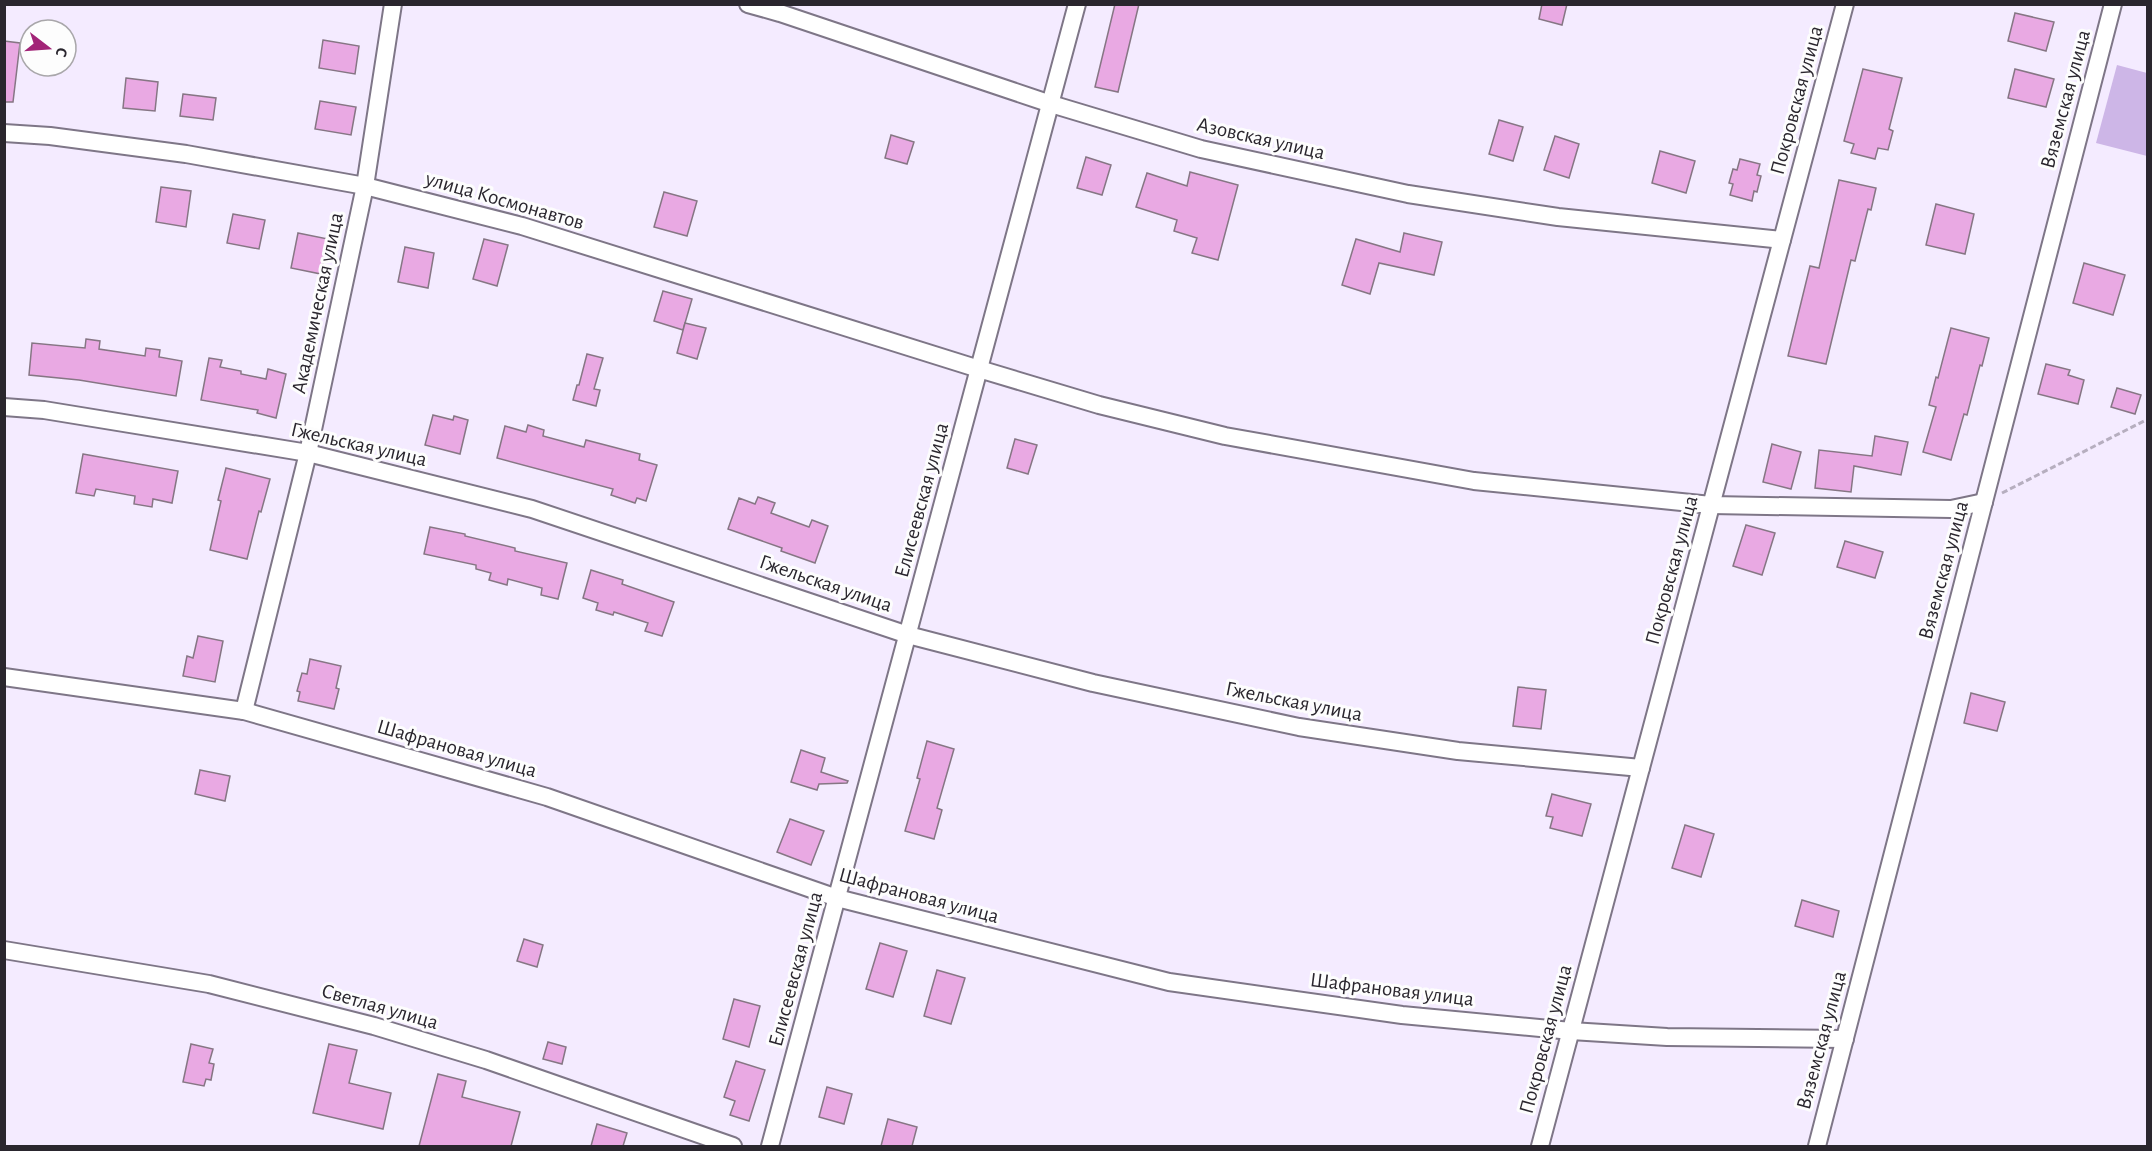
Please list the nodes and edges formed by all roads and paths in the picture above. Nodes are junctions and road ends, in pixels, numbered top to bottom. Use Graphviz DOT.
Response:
graph roads {
  1 [pos="393,4"];
  2 [pos="748,4"];
  3 [pos="1077,4"];
  4 [pos="1845,4"];
  5 [pos="2113,4"];
  6 [pos="1051,104"];
  7 [pos="4,133"];
  8 [pos="365,186"];
  9 [pos="1782,240"];
  10 [pos="979,369"];
  11 [pos="4,407"];
  12 [pos="2148,419"];
  13 [pos="308,453"];
  14 [pos="1984,502"];
  15 [pos="1712,505"];
  16 [pos="908,635"];
  17 [pos="4,677"];
  18 [pos="244,711"];
  19 [pos="1641,768"];
  20 [pos="837,898"];
  21 [pos="4,950"];
  22 [pos="1571,1030"];
  23 [pos="1845,1039"];
  24 [pos="734,1146"];
  25 [pos="770,1146"];
  26 [pos="1540,1146"];
  27 [pos="1816,1146"];
  1 -- 8 [label="street, Академическая улица"];
  2 -- 6 [label="street, Азовская улица"];
  3 -- 6 [label="street, Елисеевская улица"];
  4 -- 9 [label="street, Покровская улица"];
  5 -- 14 [label="street, Вяземская улица"];
  6 -- 9 [label="street, Азовская улица"];
  6 -- 10 [label="street, Елисеевская улица"];
  7 -- 8 [label="street, улица Космонавтов"];
  8 -- 10 [label="street, улица Космонавтов"];
  8 -- 13 [label="street, Академическая улица"];
  9 -- 15 [label="street, Покровская улица"];
  10 -- 15 [label="street, улица Космонавтов"];
  10 -- 16 [label="street, Елисеевская улица"];
  11 -- 13 [label="street, Гжельская улица"];
  12 -- 14 [label="path"];
  13 -- 16 [label="street, Гжельская улица"];
  13 -- 18 [label="street, Академическая улица"];
  14 -- 15 [label="street, улица Космонавтов"];
  14 -- 23 [label="street, Вяземская улица"];
  15 -- 19 [label="street, Покровская улица"];
  16 -- 19 [label="street, Гжельская улица"];
  16 -- 20 [label="street, Елисеевская улица"];
  17 -- 18 [label="street, Шафрановая улица"];
  18 -- 20 [label="street, Шафрановая улица"];
  19 -- 22 [label="street, Покровская улица"];
  20 -- 22 [label="street, Шафрановая улица"];
  20 -- 25 [label="street, Елисеевская улица"];
  21 -- 24 [label="street, Светлая улица"];
  22 -- 23 [label="street, Шафрановая улица"];
  22 -- 26 [label="street, Покровская улица"];
  23 -- 27 [label="street, Вяземская улица"];
}
